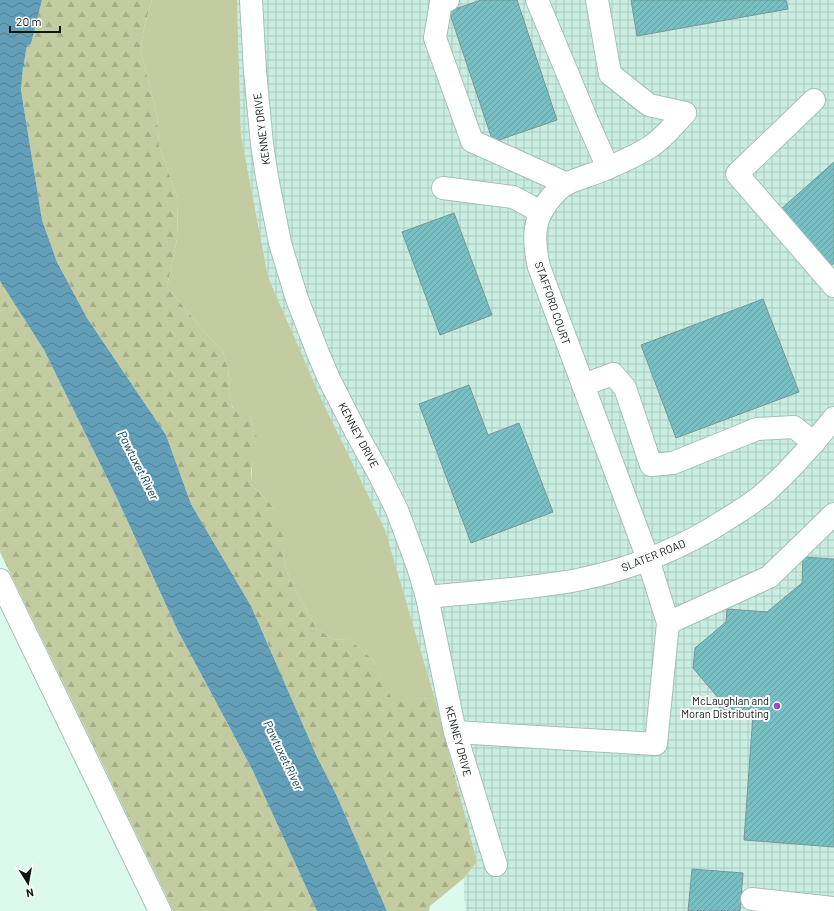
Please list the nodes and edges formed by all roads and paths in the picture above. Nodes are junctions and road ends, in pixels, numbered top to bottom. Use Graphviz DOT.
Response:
graph roads {
  1 [pos="251,0"];
  2 [pos="448,0"];
  3 [pos="537,0"];
  4 [pos="597,0"];
  5 [pos="814,100"];
  6 [pos="608,168"];
  7 [pos="567,184"];
  8 [pos="443,188"];
  9 [pos="541,212"];
  10 [pos="834,286"];
  11 [pos="583,385"];
  12 [pos="834,418"];
  13 [pos="814,443"];
  14 [pos="834,514"];
  15 [pos="648,560"];
  16 [pos="0,580"];
  17 [pos="427,597"];
  18 [pos="668,623"];
  19 [pos="455,732"];
  20 [pos="496,865"];
  21 [pos="752,899"];
  22 [pos="834,908"];
  23 [pos="160,911"];
  1 -- 17 [label="main road, KENNEY DRIVE"];
  2 -- 7 [label="main road"];
  3 -- 6 [label="main road"];
  4 -- 6 [label="main road, STAFFORD COURT"];
  5 -- 10 [label="main road"];
  6 -- 7 [label="main road, STAFFORD COURT"];
  7 -- 9 [label="main road, STAFFORD COURT"];
  8 -- 9 [label="main road"];
  9 -- 11 [label="main road, STAFFORD COURT"];
  11 -- 13 [label="main road"];
  11 -- 15 [label="main road, STAFFORD COURT"];
  12 -- 13 [label="main road, SLATER ROAD"];
  13 -- 15 [label="main road, SLATER ROAD"];
  14 -- 18 [label="main road"];
  15 -- 17 [label="main road, SLATER ROAD"];
  15 -- 18 [label="main road, STAFFORD COURT"];
  16 -- 23 [label="main road"];
  17 -- 19 [label="main road, KENNEY DRIVE"];
  18 -- 19 [label="main road"];
  19 -- 20 [label="main road, KENNEY DRIVE"];
  21 -- 22 [label="main road"];
}
